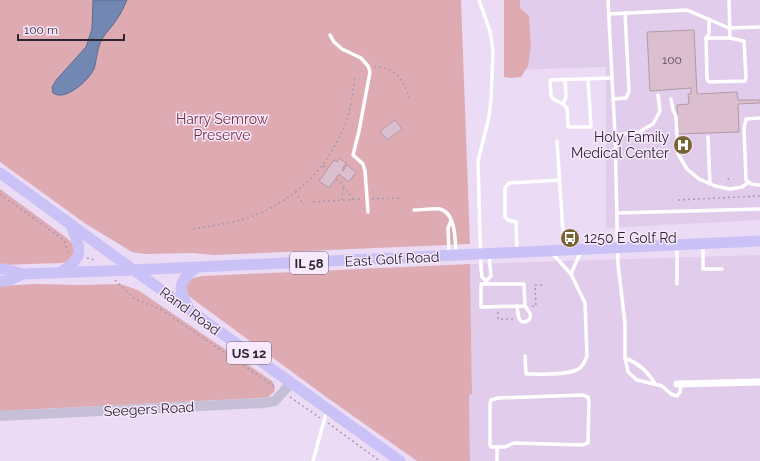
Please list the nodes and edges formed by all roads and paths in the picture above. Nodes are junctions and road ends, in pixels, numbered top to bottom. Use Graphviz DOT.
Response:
graph roads {
  1 [pos="479,0"];
  2 [pos="608,0"];
  3 [pos="729,0"];
  4 [pos="625,13"];
  5 [pos="609,14"];
  6 [pos="710,19"];
  7 [pos="729,28"];
  8 [pos="760,28"];
  9 [pos="330,35"];
  10 [pos="706,38"];
  11 [pos="730,38"];
  12 [pos="369,68"];
  13 [pos="355,76"];
  14 [pos="588,78"];
  15 [pos="612,78"];
  16 [pos="565,79"];
  17 [pos="658,95"];
  18 [pos="613,99"];
  19 [pos="671,99"];
  20 [pos="410,100"];
  21 [pos="563,104"];
  22 [pos="760,118"];
  23 [pos="615,135"];
  24 [pos="708,137"];
  25 [pos="558,141"];
  26 [pos="322,165"];
  27 [pos="328,169"];
  28 [pos="0,173"];
  29 [pos="336,179"];
  30 [pos="560,180"];
  31 [pos="749,182"];
  32 [pos="710,184"];
  33 [pos="760,185"];
  34 [pos="343,186"];
  35 [pos="295,192"];
  36 [pos="0,194"];
  37 [pos="760,196"];
  38 [pos="400,198"];
  39 [pos="367,199"];
  40 [pos="342,200"];
  41 [pos="354,200"];
  42 [pos="678,200"];
  43 [pos="313,202"];
  44 [pos="304,205"];
  45 [pos="760,209"];
  46 [pos="414,210"];
  47 [pos="368,212"];
  48 [pos="617,212"];
  49 [pos="451,221"];
  50 [pos="71,225"];
  51 [pos="193,229"];
  52 [pos="760,241"];
  53 [pos="703,244"];
  54 [pos="678,245"];
  55 [pos="618,248"];
  56 [pos="581,250"];
  57 [pos="550,251"];
  58 [pos="564,251"];
  59 [pos="517,253"];
  60 [pos="485,255"];
  61 [pos="70,256"];
  62 [pos="453,256"];
  63 [pos="83,258"];
  64 [pos="93,260"];
  65 [pos="196,268"];
  66 [pos="0,269"];
  67 [pos="722,269"];
  68 [pos="133,270"];
  69 [pos="60,272"];
  70 [pos="23,274"];
  71 [pos="570,274"];
  72 [pos="0,281"];
  73 [pos="486,283"];
  74 [pos="120,284"];
  75 [pos="677,284"];
  76 [pos="517,306"];
  77 [pos="525,306"];
  78 [pos="191,312"];
  79 [pos="525,356"];
  80 [pos="625,358"];
  81 [pos="760,382"];
  82 [pos="291,383"];
  83 [pos="655,384"];
  84 [pos="679,384"];
  85 [pos="275,387"];
  86 [pos="291,398"];
  87 [pos="328,409"];
  88 [pos="0,416"];
  89 [pos="324,421"];
  90 [pos="497,447"];
  91 [pos="313,461"];
  92 [pos="380,461"];
  93 [pos="400,461"];
  94 [pos="497,461"];
  1 -- 60 [label="lane"];
  2 -- 5 [label="lane"];
  3 -- 7 [label="lane"];
  4 -- 5 [label="lane"];
  4 -- 6 [label="lane"];
  4 -- 18 [label="lane"];
  5 -- 15 [label="lane"];
  6 -- 7 [label="lane"];
  6 -- 10 [label="lane"];
  7 -- 8 [label="lane"];
  7 -- 11 [label="lane"];
  9 -- 12 [label="lane"];
  10 -- 11 [label="lane"];
  10 -- 11 [label="lane"];
  12 -- 20 [label="path"];
  12 -- 39 [label="lane"];
  13 -- 26 [label="path"];
  14 -- 15 [label="lane"];
  14 -- 16 [label="lane"];
  14 -- 21 [label="lane"];
  15 -- 18 [label="lane"];
  16 -- 21 [label="lane"];
  16 -- 21 [label="lane"];
  17 -- 23 [label="lane"];
  18 -- 23 [label="lane"];
  19 -- 32 [label="lane"];
  22 -- 31 [label="lane"];
  23 -- 48 [label="lane"];
  24 -- 32 [label="lane"];
  25 -- 30 [label="lane"];
  26 -- 27 [label="path"];
  26 -- 35 [label="path"];
  28 -- 50 [label="main road, Rand Road / US 12"];
  29 -- 34 [label="path"];
  30 -- 58 [label="lane"];
  30 -- 59 [label="lane"];
  31 -- 32 [label="lane"];
  31 -- 33 [label="lane"];
  34 -- 40 [label="path"];
  34 -- 41 [label="path"];
  35 -- 44 [label="path"];
  35 -- 51 [label="path"];
  36 -- 61 [label="path"];
  37 -- 42 [label="path"];
  38 -- 39 [label="path"];
  39 -- 41 [label="path"];
  39 -- 47 [label="lane"];
  40 -- 41 [label="path"];
  40 -- 43 [label="path"];
  45 -- 48 [label="lane"];
  46 -- 49 [label="lane"];
  48 -- 55 [label="lane"];
  49 -- 62 [label="lane"];
  49 -- 62 [label="lane"];
  50 -- 68 [label="main road, Rand Road / US 12"];
  50 -- 69 [label="main road"];
  52 -- 53 [label="main road, East Golf Road / IL 58"];
  53 -- 54 [label="main road, East Golf Road / IL 58"];
  53 -- 67 [label="lane"];
  54 -- 55 [label="main road, East Golf Road / IL 58"];
  54 -- 75 [label="lane"];
  55 -- 56 [label="main road, East Golf Road / IL 58"];
  55 -- 80 [label="lane"];
  56 -- 58 [label="main road, East Golf Road / IL 58"];
  56 -- 71 [label="lane"];
  57 -- 58 [label="main road, East Golf Road / IL 58"];
  57 -- 59 [label="main road, East Golf Road / IL 58"];
  57 -- 71 [label="lane"];
  59 -- 60 [label="main road, East Golf Road / IL 58"];
  60 -- 62 [label="main road, East Golf Road / IL 58"];
  60 -- 73 [label="lane"];
  60 -- 73 [label="lane"];
  62 -- 65 [label="main road, East Golf Road / IL 58"];
  63 -- 64 [label="path"];
  65 -- 68 [label="main road, East Golf Road / IL 58"];
  65 -- 78 [label="main road"];
  66 -- 70 [label="main road, East Golf Road / IL 58"];
  68 -- 69 [label="main road, East Golf Road / IL 58"];
  68 -- 78 [label="main road, Rand Road / US 12"];
  69 -- 70 [label="main road, East Golf Road / IL 58"];
  70 -- 72 [label="main road, East Golf Road / IL 58"];
  71 -- 79 [label="lane"];
  73 -- 76 [label="lane"];
  73 -- 77 [label="lane"];
  74 -- 85 [label="path"];
  76 -- 77 [label="lane"];
  76 -- 77 [label="lane"];
  78 -- 82 [label="main road, Rand Road / US 12"];
  80 -- 83 [label="lane"];
  80 -- 83 [label="lane"];
  81 -- 84 [label="street"];
  82 -- 87 [label="main road, Rand Road / US 12"];
  82 -- 88 [label="street, Seegers Road"];
  83 -- 84 [label="lane"];
  86 -- 89 [label="path"];
  87 -- 89 [label="lane"];
  87 -- 93 [label="main road, Rand Road / US 12"];
  89 -- 91 [label="lane"];
  89 -- 92 [label="path"];
  90 -- 90 [label="lane"];
  90 -- 94 [label="lane"];
}
